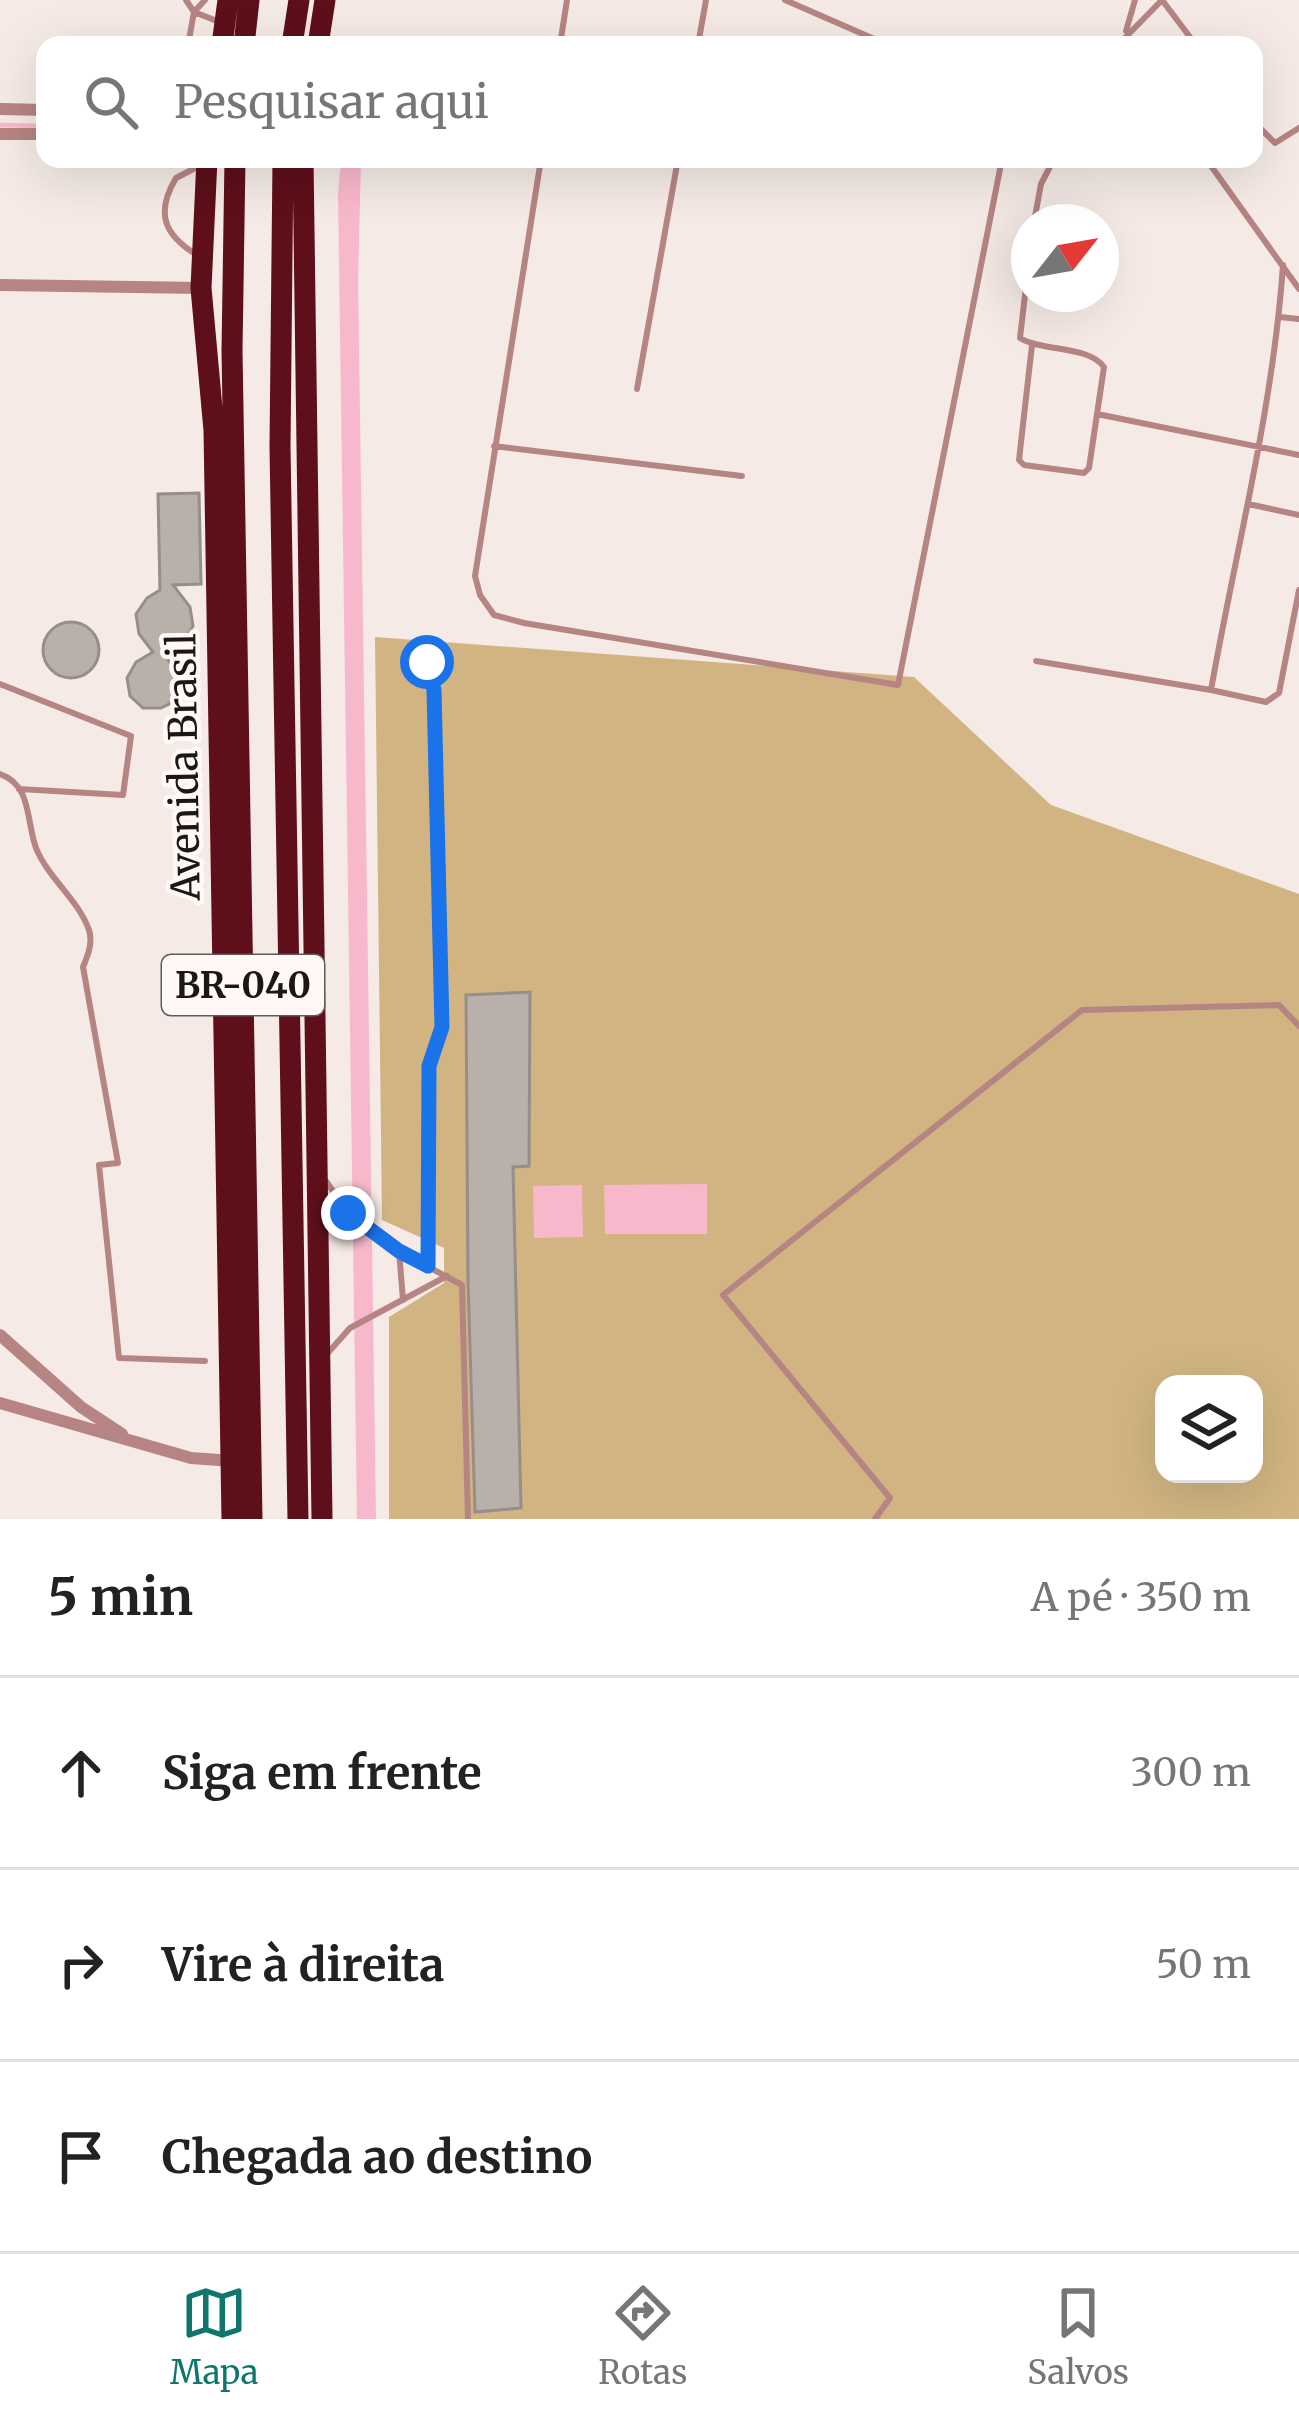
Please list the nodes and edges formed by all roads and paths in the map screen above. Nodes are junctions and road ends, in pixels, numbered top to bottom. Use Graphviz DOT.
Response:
graph roads {
  1 [pos="186,0"];
  2 [pos="205,0"];
  3 [pos="228,0"];
  4 [pos="249,0"];
  5 [pos="299,0"];
  6 [pos="325,0"];
  7 [pos="567,0"];
  8 [pos="706,0"];
  9 [pos="785,0"];
  10 [pos="1162,0"];
  11 [pos="1134,1"];
  12 [pos="194,12"];
  13 [pos="1146,18"];
  14 [pos="223,35"];
  15 [pos="190,36"];
  16 [pos="245,36"];
  17 [pos="293,36"];
  18 [pos="319,36"];
  19 [pos="561,36"];
  20 [pos="700,36"];
  21 [pos="867,36"];
  22 [pos="1124,36"];
  23 [pos="1128,36"];
  24 [pos="1189,36"];
  25 [pos="0,110"];
  26 [pos="36,110"];
  27 [pos="1299,128"];
  28 [pos="1263,131"];
  29 [pos="0,134"];
  30 [pos="36,134"];
  31 [pos="195,168"];
  32 [pos="210,168"];
  33 [pos="212,168"];
  34 [pos="235,168"];
  35 [pos="283,168"];
  36 [pos="303,168"];
  37 [pos="540,168"];
  38 [pos="675,168"];
  39 [pos="1000,168"];
  40 [pos="1049,168"];
  41 [pos="1212,168"];
  42 [pos="1037,204"];
  43 [pos="202,258"];
  44 [pos="1283,266"];
  45 [pos="0,286"];
  46 [pos="201,289"];
  47 [pos="1299,289"];
  48 [pos="1021,312"];
  49 [pos="1280,317"];
  50 [pos="1299,319"];
  51 [pos="1032,345"];
  52 [pos="637,389"];
  53 [pos="1097,414"];
  54 [pos="305,428"];
  55 [pos="494,446"];
  56 [pos="1258,448"];
  57 [pos="235,451"];
  58 [pos="1299,455"];
  59 [pos="742,476"];
  60 [pos="1248,505"];
  61 [pos="1299,515"];
  62 [pos="1299,590"];
  63 [pos="1036,661"];
  64 [pos="427,662"];
  65 [pos="0,684"];
  66 [pos="1211,690"];
  67 [pos="287,695"];
  68 [pos="0,774"];
  69 [pos="20,789"];
  70 [pos="1299,1026"];
  71 [pos="317,1168"];
  72 [pos="399,1251"];
  73 [pos="428,1266"];
  74 [pos="447,1276"];
  75 [pos="403,1300"];
  76 [pos="0,1336"];
  77 [pos="205,1361"];
  78 [pos="319,1365"];
  79 [pos="0,1403"];
  80 [pos="133,1441"];
  81 [pos="233,1461"];
  82 [pos="232,1519"];
  83 [pos="253,1519"];
  84 [pos="298,1519"];
  85 [pos="322,1519"];
  86 [pos="468,1519"];
  87 [pos="875,1519"];
  1 -- 12 [label="lane"];
  2 -- 12 [label="lane"];
  3 -- 14 [label="highway"];
  4 -- 16 [label="highway"];
  5 -- 17 [label="highway"];
  6 -- 18 [label="highway"];
  7 -- 19 [label="lane"];
  8 -- 20 [label="lane"];
  9 -- 21 [label="lane"];
  10 -- 13 [label="lane"];
  10 -- 24 [label="lane"];
  11 -- 13 [label="lane"];
  11 -- 22 [label="lane"];
  12 -- 14 [label="lane"];
  12 -- 15 [label="lane"];
  13 -- 23 [label="lane"];
  25 -- 26 [label="street"];
  27 -- 28 [label="lane"];
  29 -- 30 [label="street"];
  31 -- 43 [label="lane"];
  32 -- 43 [label="highway, Avenida Brasil"];
  33 -- 57 [label="highway"];
  34 -- 57 [label="highway, Avenida Brasil / BR-040"];
  35 -- 67 [label="highway, BR-040"];
  36 -- 54 [label="highway"];
  37 -- 55 [label="lane"];
  38 -- 52 [label="lane"];
  39 -- 55 [label="lane"];
  40 -- 42 [label="lane"];
  41 -- 44 [label="lane"];
  43 -- 46 [label="highway, Avenida Brasil"];
  44 -- 47 [label="lane"];
  44 -- 49 [label="lane"];
  45 -- 46 [label="street"];
  46 -- 81 [label="highway, Avenida Brasil"];
  48 -- 51 [label="lane"];
  49 -- 50 [label="lane"];
  49 -- 56 [label="lane"];
  51 -- 53 [label="lane"];
  51 -- 53 [label="lane"];
  53 -- 56 [label="lane"];
  54 -- 67 [label="highway"];
  54 -- 71 [label="highway"];
  55 -- 59 [label="lane"];
  56 -- 58 [label="lane"];
  56 -- 60 [label="lane"];
  57 -- 83 [label="highway, Avenida Brasil / BR-040"];
  60 -- 61 [label="lane"];
  60 -- 66 [label="lane"];
  62 -- 66 [label="lane"];
  63 -- 66 [label="lane"];
  64 -- 73 [label="lane"];
  65 -- 69 [label="lane"];
  67 -- 84 [label="highway, BR-040"];
  68 -- 69 [label="lane"];
  69 -- 77 [label="lane"];
  70 -- 87 [label="lane"];
  71 -- 72 [label="lane"];
  71 -- 78 [label="highway"];
  72 -- 73 [label="lane"];
  72 -- 75 [label="lane"];
  73 -- 74 [label="lane"];
  74 -- 75 [label="lane"];
  74 -- 86 [label="lane"];
  75 -- 78 [label="lane"];
  76 -- 80 [label="street"];
  78 -- 85 [label="highway"];
  79 -- 80 [label="street"];
  80 -- 81 [label="street"];
  81 -- 82 [label="highway, Avenida Brasil"];
}
